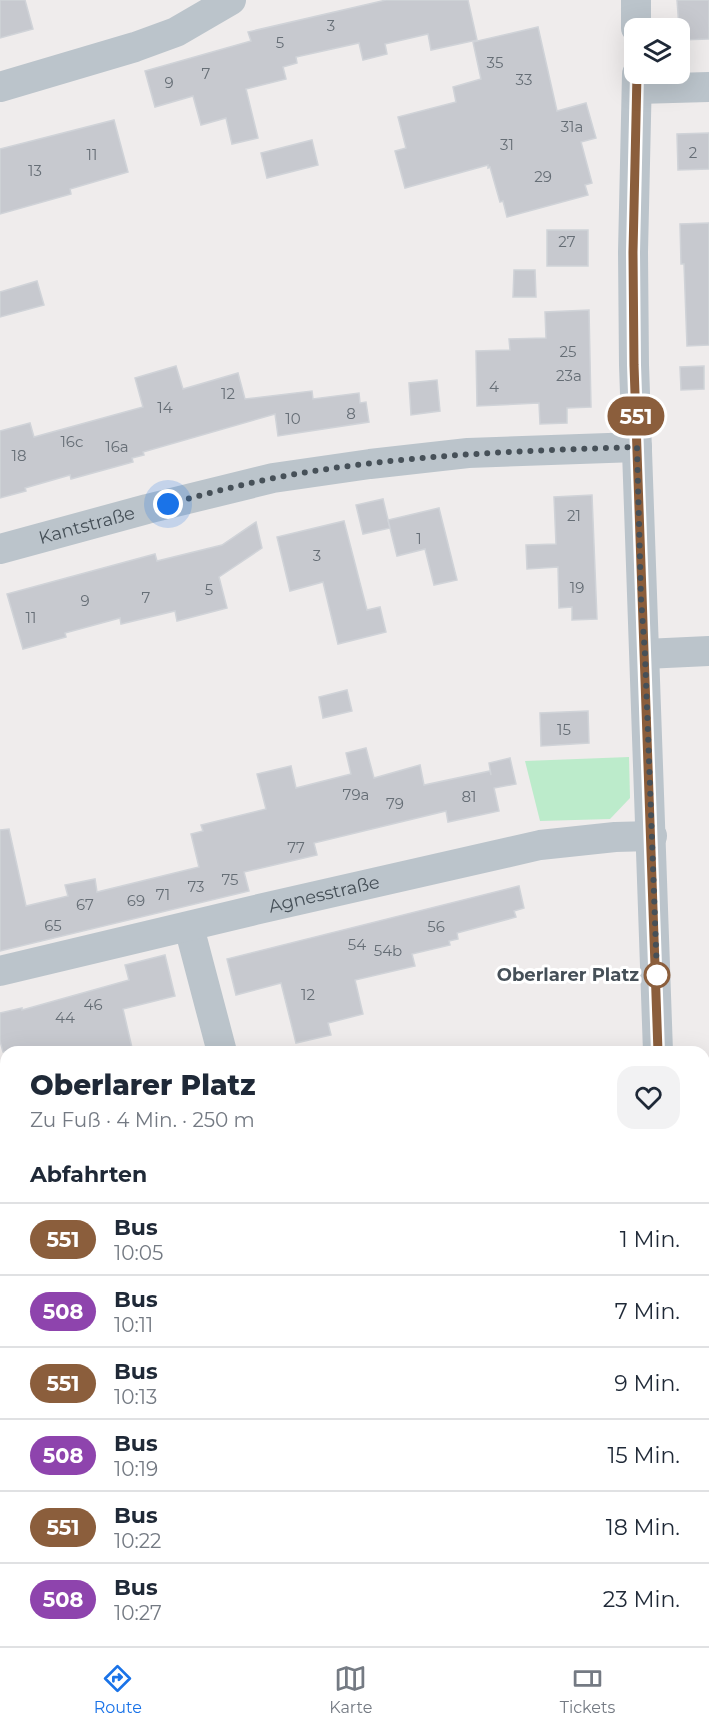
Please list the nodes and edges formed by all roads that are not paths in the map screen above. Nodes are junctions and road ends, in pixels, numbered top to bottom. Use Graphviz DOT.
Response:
graph roads {
  1 [pos="231,0"];
  2 [pos="636,0"];
  3 [pos="636,18"];
  4 [pos="637,84"];
  5 [pos="673,84"];
  6 [pos="0,87"];
  7 [pos="709,87"];
  8 [pos="637,447"];
  9 [pos="0,549"];
  10 [pos="709,651"];
  11 [pos="645,654"];
  12 [pos="652,836"];
  13 [pos="189,927"];
  14 [pos="0,971"];
  15 [pos="220,1046"];
  16 [pos="658,1046"];
  1 -- 6 [label="street"];
  2 -- 3 [label="street"];
  4 -- 8 [label="street"];
  5 -- 7 [label="street"];
  8 -- 9 [label="street, Kantstraße"];
  8 -- 11 [label="street"];
  10 -- 11 [label="street"];
  11 -- 12 [label="street"];
  12 -- 13 [label="street, Agnesstraße"];
  12 -- 16 [label="street"];
  13 -- 14 [label="street, Agnesstraße"];
  13 -- 15 [label="street"];
}
